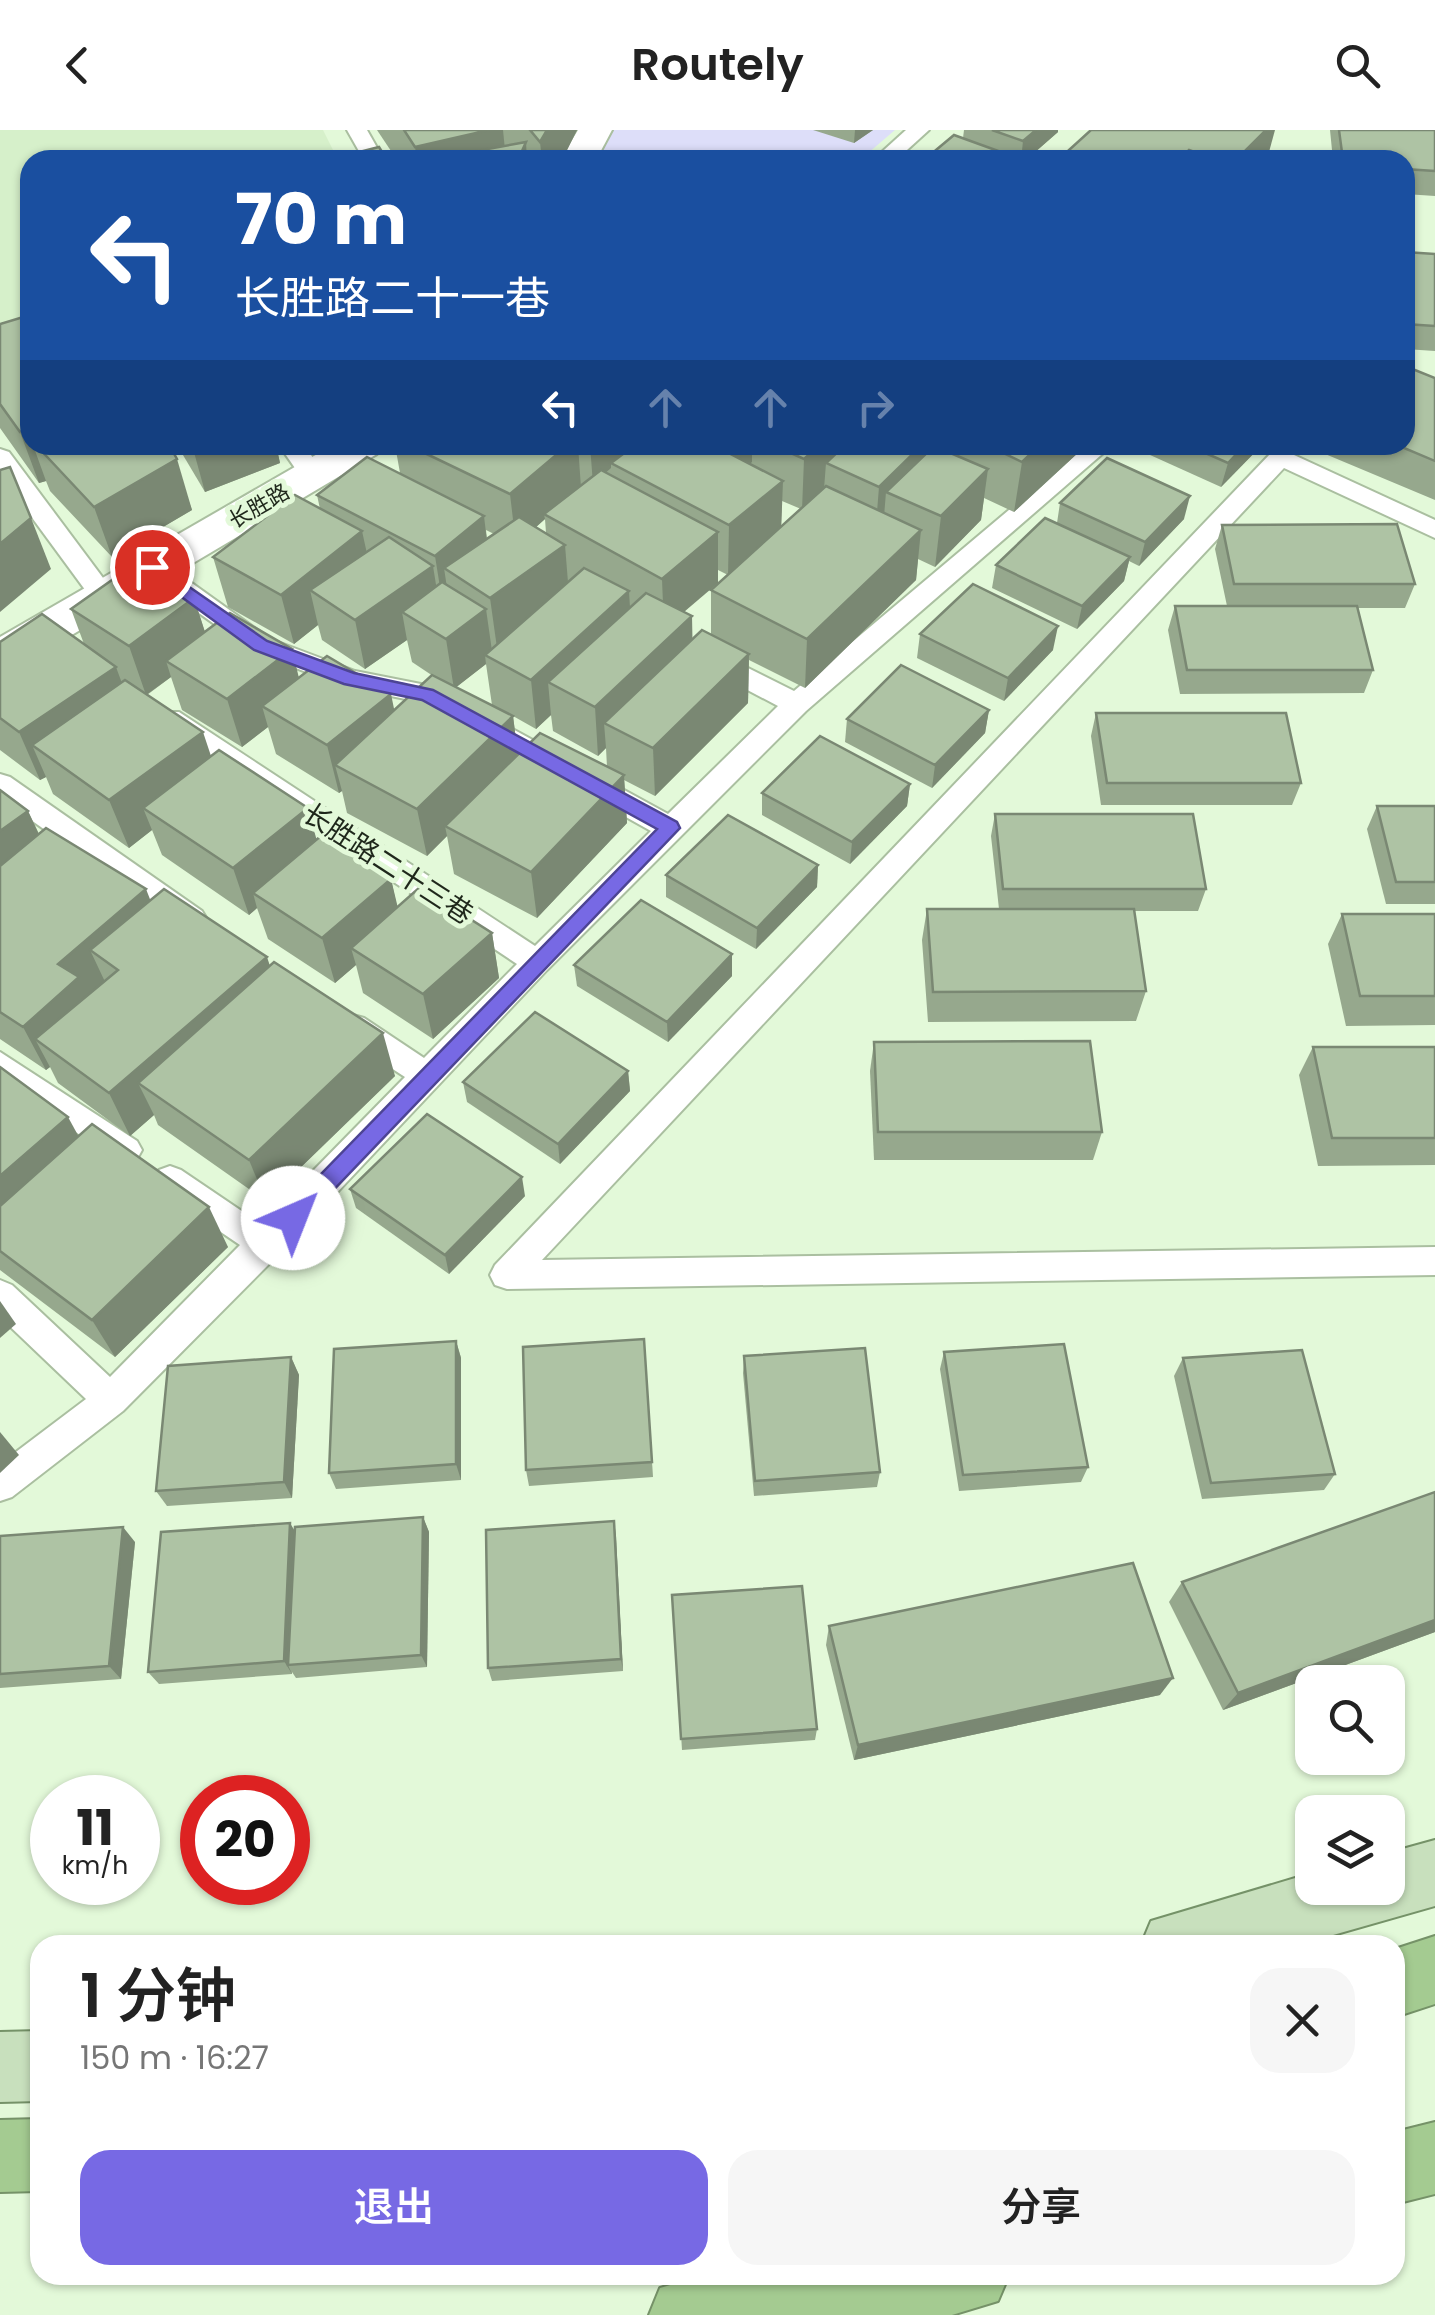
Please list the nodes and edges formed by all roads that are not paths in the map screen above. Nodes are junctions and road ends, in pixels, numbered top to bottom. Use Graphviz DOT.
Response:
graph roads {
  1 [pos="920,130"];
  2 [pos="895,150"];
  3 [pos="1080,455"];
  4 [pos="0,457"];
  5 [pos="332,463"];
  6 [pos="1435,530"];
  7 [pos="152,567"];
  8 [pos="103,596"];
  9 [pos="693,651"];
  10 [pos="0,657"];
  11 [pos="139,700"];
  12 [pos="796,704"];
  13 [pos="0,784"];
  14 [pos="670,828"];
  15 [pos="218,937"];
  16 [pos="537,962"];
  17 [pos="332,1012"];
  18 [pos="0,1064"];
  19 [pos="429,1077"];
  20 [pos="266,1246"];
  21 [pos="1435,1262"];
  22 [pos="0,1295"];
  23 [pos="112,1400"];
  24 [pos="0,1485"];
  25 [pos="1435,1873"];
  26 [pos="1405,1881"];
  27 [pos="1320,1905"];
  28 [pos="1211,1935"];
  29 [pos="1435,1970"];
  30 [pos="1405,1980"];
  31 [pos="30,2066"];
  32 [pos="0,2067"];
  33 [pos="30,2155"];
  34 [pos="0,2156"];
  35 [pos="1435,2158"];
  36 [pos="1405,2166"];
  37 [pos="901,2285"];
  38 [pos="687,2315"];
  1 -- 2 [label="lane"];
  3 -- 12 [label="lane"];
  4 -- 8 [label="lane"];
  5 -- 7 [label="street, 长胜路"];
  6 -- 21 [label="lane"];
  7 -- 8 [label="street, 长胜路"];
  7 -- 14 [label="lane"];
  8 -- 10 [label="street, 长胜路"];
  9 -- 12 [label="lane"];
  11 -- 16 [label="lane, 长胜路二十三巷"];
  12 -- 14 [label="lane"];
  13 -- 15 [label="lane"];
  14 -- 16 [label="lane"];
  16 -- 19 [label="lane"];
  17 -- 19 [label="lane"];
  18 -- 20 [label="lane"];
  19 -- 20 [label="lane"];
  20 -- 23 [label="lane"];
  22 -- 23 [label="lane"];
  23 -- 24 [label="lane"];
  25 -- 26 [label="main road"];
  27 -- 28 [label="main road"];
  29 -- 30 [label="highway"];
  31 -- 32 [label="main road"];
  33 -- 34 [label="highway"];
  35 -- 36 [label="highway"];
  37 -- 38 [label="highway"];
}
